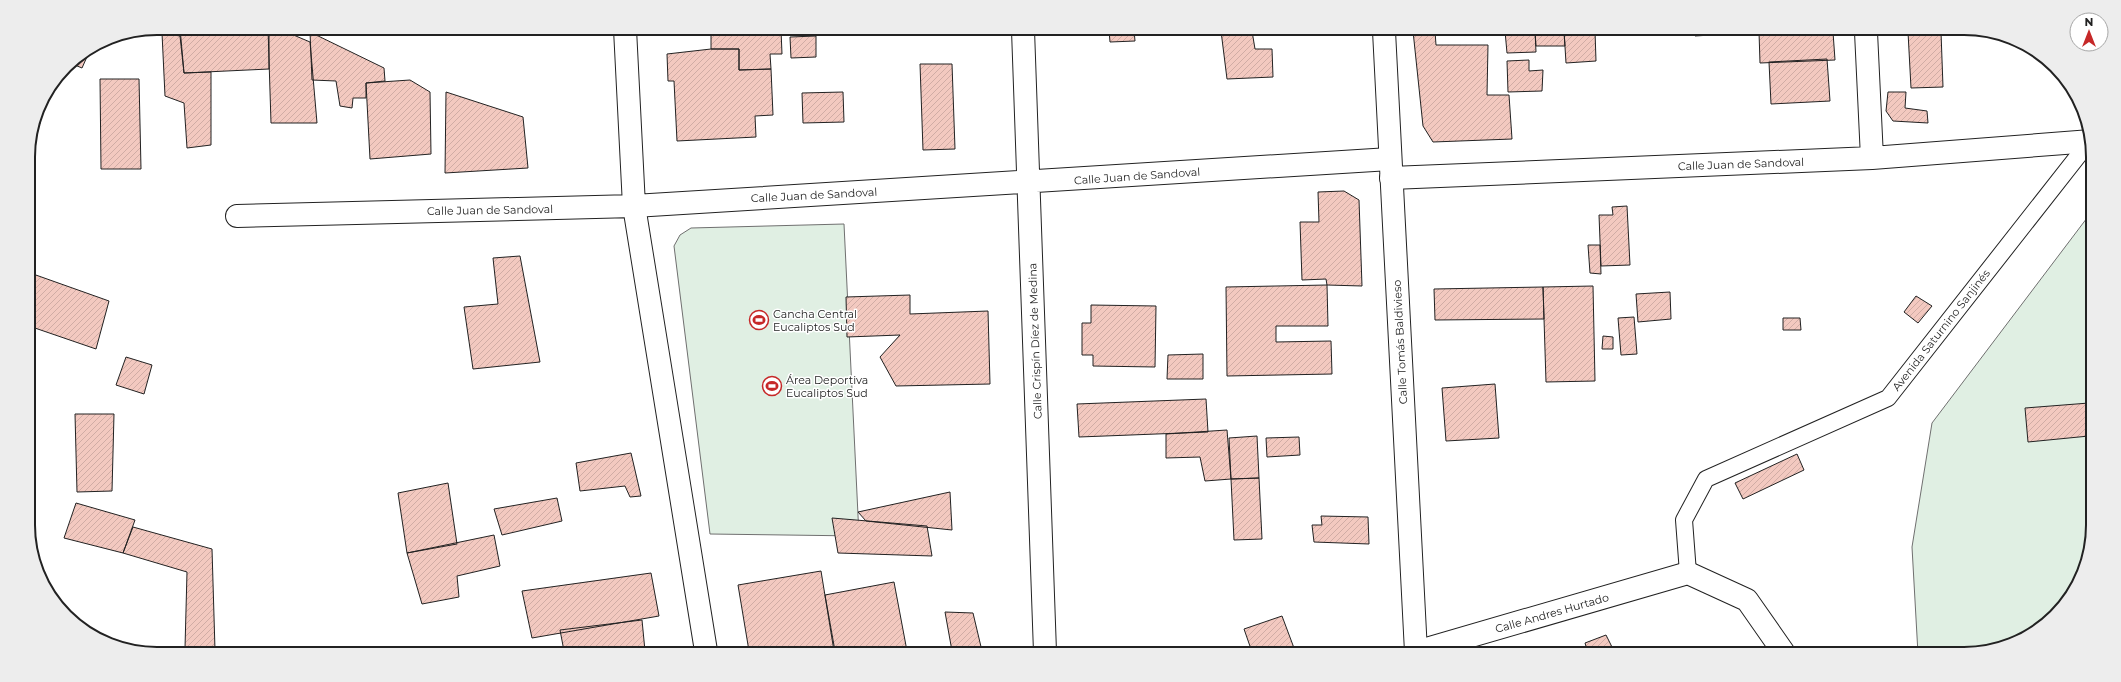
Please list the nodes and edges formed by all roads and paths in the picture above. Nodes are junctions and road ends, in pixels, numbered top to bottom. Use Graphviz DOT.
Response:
graph roads {
  1 [pos="625,35"];
  2 [pos="1023,35"];
  3 [pos="1384,35"];
  4 [pos="1866,35"];
  5 [pos="2085,142"];
  6 [pos="2085,148"];
  7 [pos="1872,158"];
  8 [pos="1390,168"];
  9 [pos="1030,183"];
  10 [pos="634,206"];
  11 [pos="237,216"];
  12 [pos="1688,573"];
  13 [pos="705,647"];
  14 [pos="1045,647"];
  15 [pos="1416,647"];
  16 [pos="1433,647"];
  17 [pos="1780,647"];
  1 -- 10 [label="street"];
  2 -- 9 [label="street, Calle Crispín Díez de Medina"];
  3 -- 8 [label="street, Calle Tomás Baldivieso"];
  4 -- 7 [label="street"];
  5 -- 7 [label="street, Calle Juan de Sandoval"];
  6 -- 12 [label="lane, Avenida Saturnino Sanjinés"];
  7 -- 8 [label="street, Calle Juan de Sandoval"];
  8 -- 9 [label="street, Calle Juan de Sandoval"];
  8 -- 15 [label="street, Calle Tomás Baldivieso"];
  9 -- 10 [label="street, Calle Juan de Sandoval"];
  9 -- 14 [label="street, Calle Crispín Díez de Medina"];
  10 -- 11 [label="street, Calle Juan de Sandoval"];
  10 -- 13 [label="street"];
  12 -- 16 [label="street, Calle Andres Hurtado"];
  12 -- 17 [label="street"];
}
